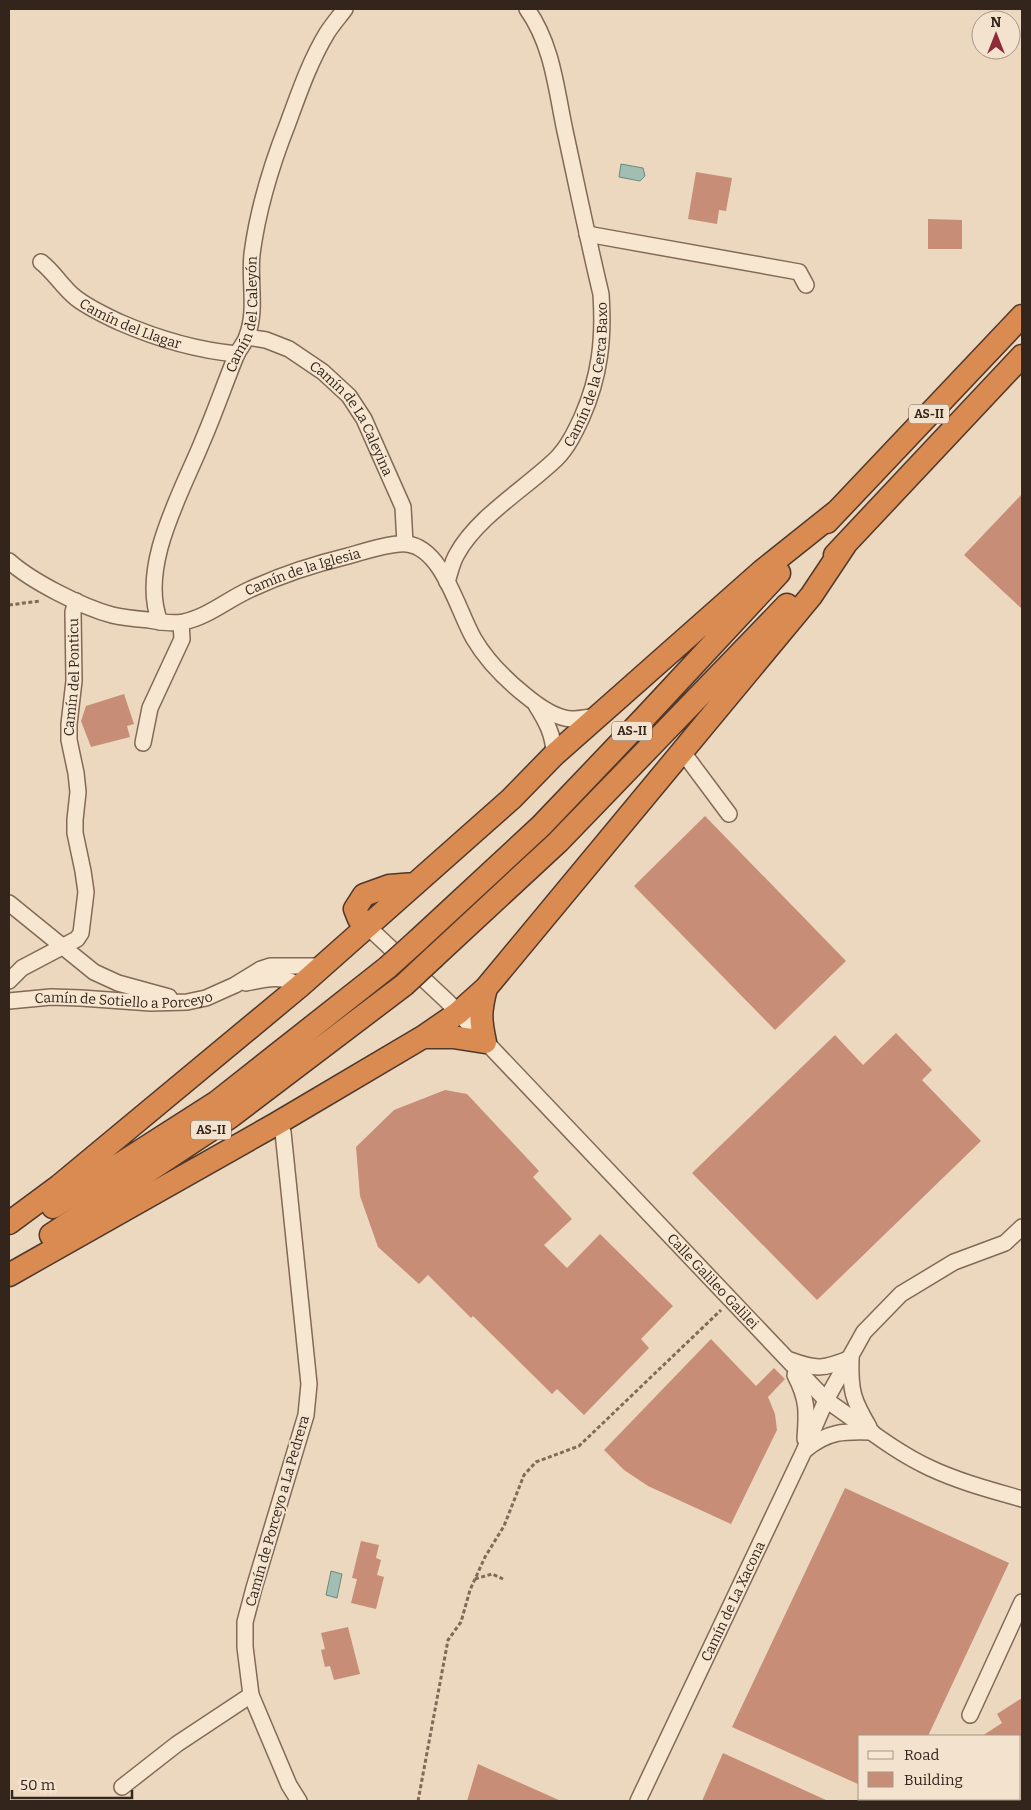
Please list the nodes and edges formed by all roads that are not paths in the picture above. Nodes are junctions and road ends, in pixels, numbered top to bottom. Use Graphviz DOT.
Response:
graph roads {
  1 [pos="345,9"];
  2 [pos="528,9"];
  3 [pos="587,234"];
  4 [pos="41,262"];
  5 [pos="806,284"];
  6 [pos="1022,316"];
  7 [pos="247,337"];
  8 [pos="237,354"];
  9 [pos="1022,356"];
  10 [pos="836,512"];
  11 [pos="405,543"];
  12 [pos="845,545"];
  13 [pos="9,561"];
  14 [pos="447,582"];
  15 [pos="76,601"];
  16 [pos="160,622"];
  17 [pos="181,623"];
  18 [pos="535,704"];
  19 [pos="571,729"];
  20 [pos="143,743"];
  21 [pos="682,752"];
  22 [pos="555,761"];
  23 [pos="729,814"];
  24 [pos="9,903"];
  25 [pos="367,926"];
  26 [pos="63,947"];
  27 [pos="322,966"];
  28 [pos="9,981"];
  29 [pos="235,985"];
  30 [pos="300,986"];
  31 [pos="486,988"];
  32 [pos="9,1001"];
  33 [pos="187,1002"];
  34 [pos="452,1007"];
  35 [pos="423,1037"];
  36 [pos="485,1042"];
  37 [pos="276,1124"];
  38 [pos="9,1223"];
  39 [pos="1022,1227"];
  40 [pos="9,1235"];
  41 [pos="9,1263"];
  42 [pos="9,1274"];
  43 [pos="850,1358"];
  44 [pos="788,1360"];
  45 [pos="826,1400"];
  46 [pos="872,1432"];
  47 [pos="804,1451"];
  48 [pos="1022,1499"];
  49 [pos="1022,1602"];
  50 [pos="252,1695"];
  51 [pos="970,1715"];
  52 [pos="122,1787"];
  53 [pos="299,1801"];
  54 [pos="638,1801"];
  1 -- 7 [label="street, Camín del Caleyón"];
  2 -- 3 [label="street, Camín de la Cerca Baxo"];
  3 -- 5 [label="street"];
  3 -- 14 [label="street, Camín de la Cerca Baxo"];
  4 -- 8 [label="street, Camín del Llagar"];
  6 -- 10 [label="highway, AS-II"];
  7 -- 8 [label="street, Camín del Caleyón"];
  7 -- 11 [label="street, Camín de La Caleyina"];
  8 -- 16 [label="street, Camín del Caleyón"];
  9 -- 12 [label="highway, AS-II"];
  10 -- 19 [label="highway"];
  10 -- 40 [label="highway, AS-II, bridge"];
  11 -- 14 [label="street"];
  11 -- 17 [label="street, Camín de la Iglesia"];
  12 -- 21 [label="highway"];
  12 -- 41 [label="highway, AS-II, bridge"];
  13 -- 15 [label="street, Camín de la Iglesia"];
  14 -- 18 [label="street"];
  15 -- 16 [label="street, Camín de la Iglesia"];
  15 -- 26 [label="street, Camín del Ponticu"];
  16 -- 17 [label="street, Camín de la Iglesia"];
  17 -- 20 [label="street"];
  18 -- 19 [label="street"];
  18 -- 22 [label="street"];
  19 -- 22 [label="highway"];
  21 -- 23 [label="street"];
  21 -- 31 [label="highway"];
  22 -- 25 [label="highway"];
  24 -- 26 [label="street"];
  25 -- 27 [label="highway"];
  25 -- 34 [label="street, Calle Galileo Galilei"];
  26 -- 28 [label="street, Camín del Ponticu"];
  26 -- 33 [label="street"];
  27 -- 29 [label="street, Camín de Sotiello a Porceyo"];
  27 -- 30 [label="highway"];
  29 -- 30 [label="street, Camín de Sotiello a Porceyo"];
  29 -- 33 [label="street, Camín de Sotiello a Porceyo"];
  30 -- 38 [label="highway"];
  31 -- 34 [label="highway"];
  31 -- 36 [label="highway"];
  32 -- 33 [label="street, Camín de Sotiello a Porceyo"];
  34 -- 35 [label="highway"];
  34 -- 36 [label="street, Calle Galileo Galilei"];
  35 -- 36 [label="highway"];
  35 -- 37 [label="highway"];
  36 -- 44 [label="street, Calle Galileo Galilei"];
  37 -- 42 [label="highway"];
  37 -- 50 [label="street, Camín de Porceyo a La Pedrera"];
  39 -- 43 [label="street, Camín de La Xacona"];
  43 -- 44 [label="street"];
  43 -- 45 [label="street, Camín de La Xacona"];
  43 -- 46 [label="street"];
  44 -- 45 [label="street, Calle Galileo Galilei"];
  44 -- 47 [label="street"];
  45 -- 46 [label="street, Calle Galileo Galilei"];
  45 -- 47 [label="street, Camín de La Xacona"];
  46 -- 47 [label="street"];
  46 -- 48 [label="street, Calle Galileo Galilei"];
  47 -- 54 [label="street, Camín de La Xacona"];
  49 -- 51 [label="street"];
  50 -- 52 [label="street"];
  50 -- 53 [label="street, Camín de Porceyo a La Pedrera"];
}
